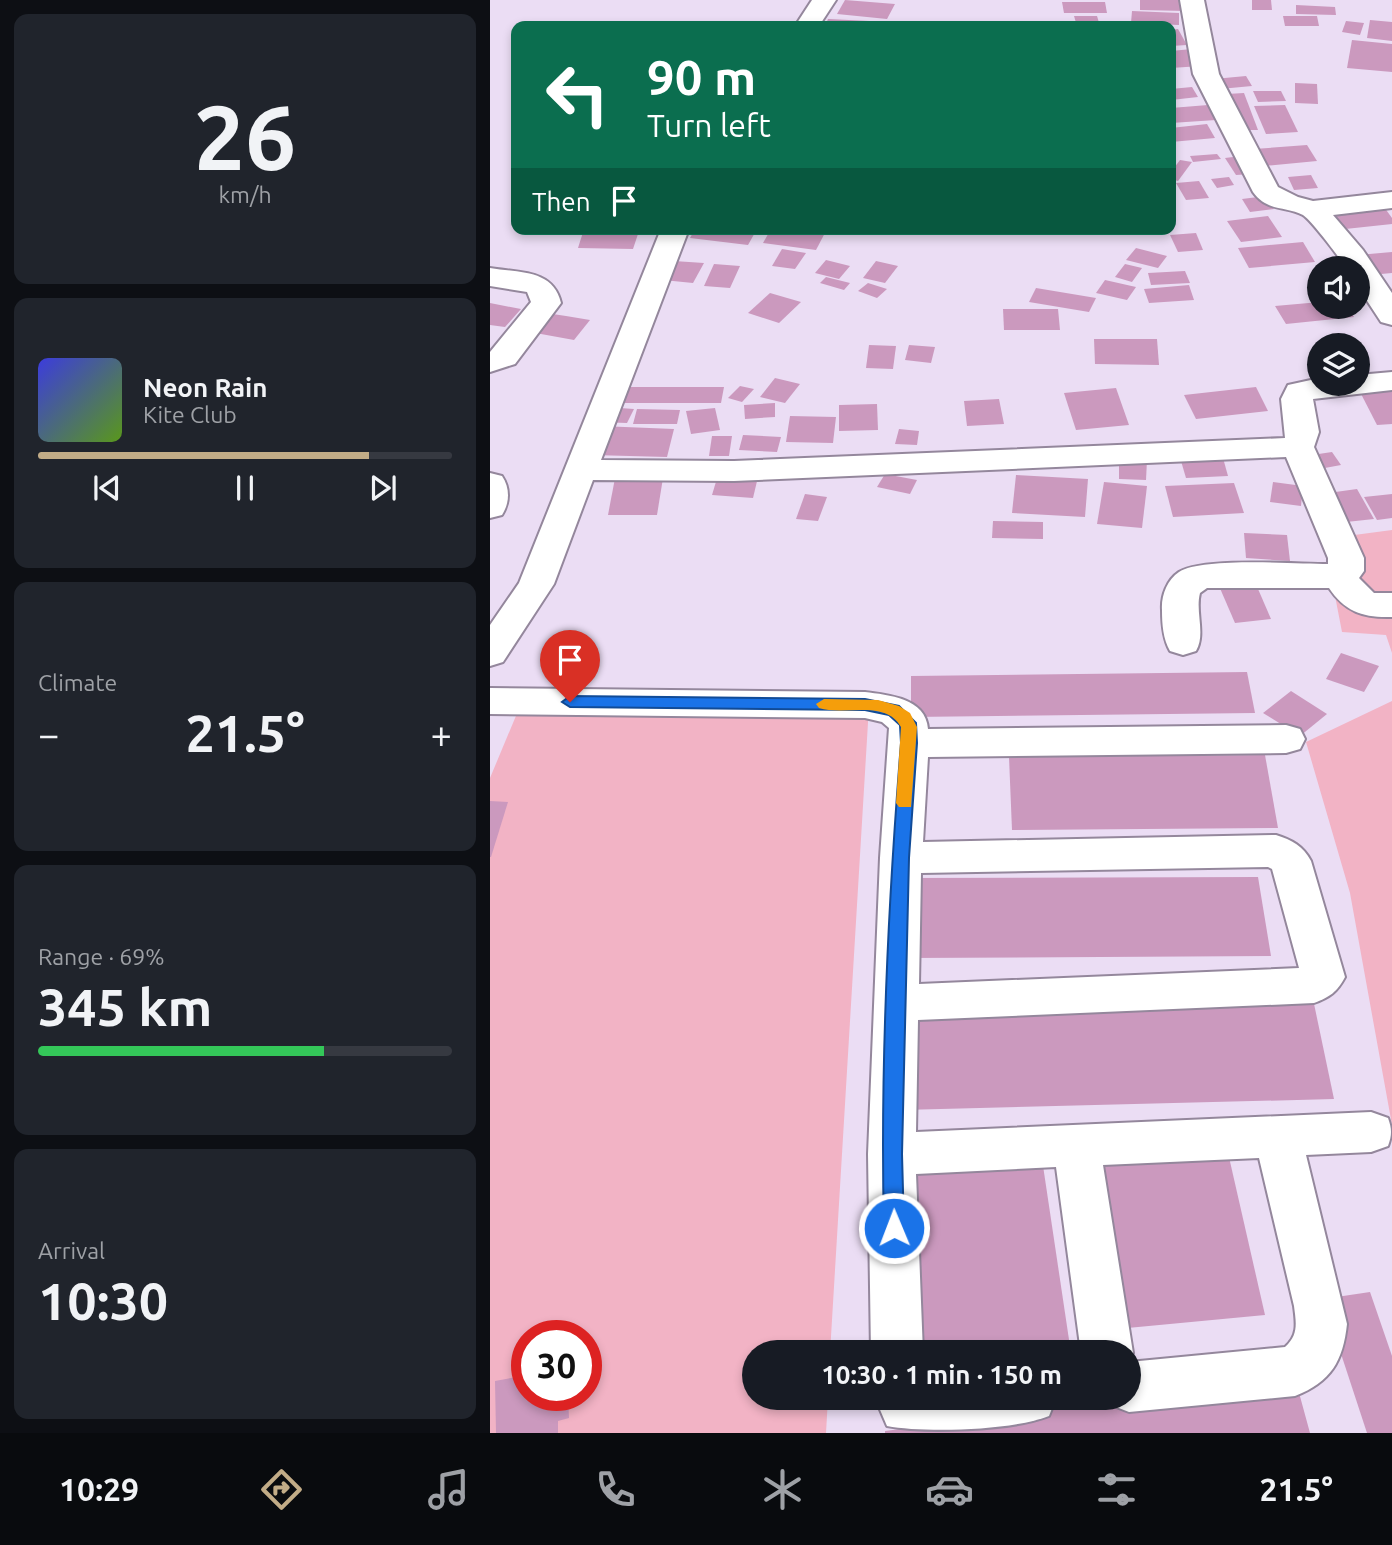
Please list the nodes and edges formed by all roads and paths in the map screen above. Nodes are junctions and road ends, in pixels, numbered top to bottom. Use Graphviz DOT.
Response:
graph roads {
  1 [pos="824,0"];
  2 [pos="1192,0"];
  3 [pos="810,21"];
  4 [pos="1392,200"];
  5 [pos="1313,209"];
  6 [pos="673,235"];
  7 [pos="490,276"];
  8 [pos="1392,316"];
  9 [pos="490,363"];
  10 [pos="1392,381"];
  11 [pos="1298,447"];
  12 [pos="580,470"];
  13 [pos="490,483"];
  14 [pos="490,507"];
  15 [pos="1339,574"];
  16 [pos="1392,605"];
  17 [pos="1183,642"];
  18 [pos="490,653"];
  19 [pos="490,701"];
  20 [pos="1286,739"];
  21 [pos="909,743"];
  22 [pos="901,858"];
  23 [pos="897,1003"];
  24 [pos="1371,1132"];
  25 [pos="1278,1137"];
  26 [pos="1076,1144"];
  27 [pos="892,1154"];
  28 [pos="897,1340"];
  29 [pos="1105,1340"];
  30 [pos="1141,1386"];
  1 -- 3 [label="street"];
  2 -- 5 [label="street"];
  4 -- 5 [label="street"];
  5 -- 8 [label="street"];
  6 -- 12 [label="street"];
  7 -- 9 [label="street"];
  10 -- 11 [label="street"];
  11 -- 12 [label="street"];
  11 -- 15 [label="street"];
  12 -- 18 [label="street"];
  13 -- 14 [label="street"];
  15 -- 16 [label="street"];
  15 -- 17 [label="street"];
  19 -- 21 [label="street"];
  20 -- 21 [label="street"];
  21 -- 22 [label="street"];
  22 -- 23 [label="street"];
  22 -- 23 [label="street"];
  23 -- 27 [label="street"];
  24 -- 25 [label="street"];
  25 -- 26 [label="street"];
  25 -- 30 [label="street"];
  26 -- 27 [label="street"];
  26 -- 29 [label="street"];
  27 -- 28 [label="street"];
}
